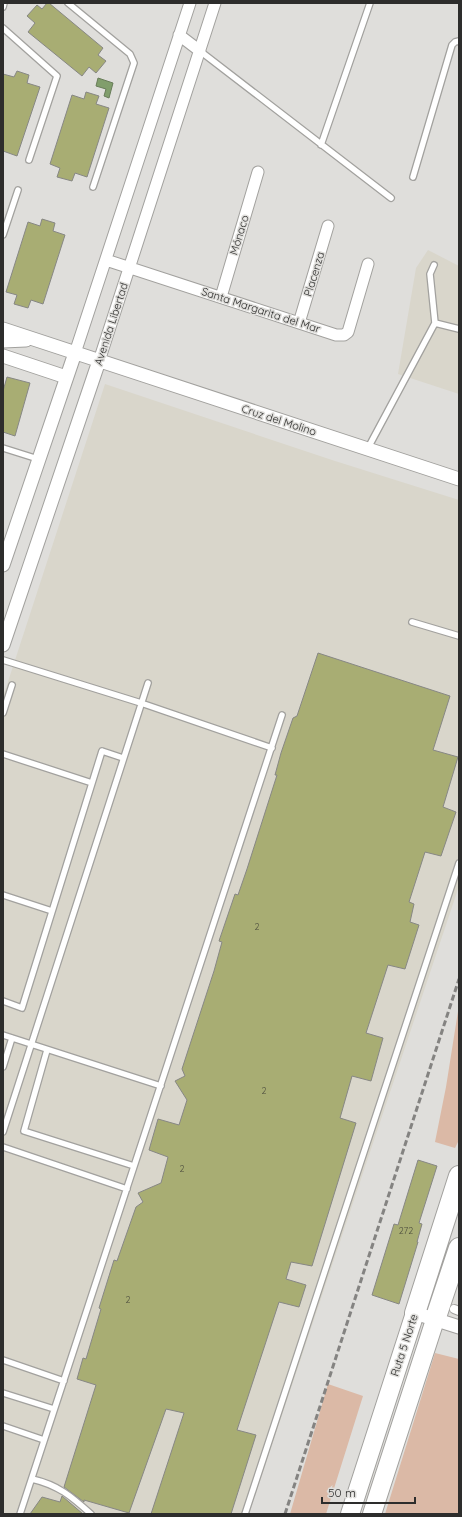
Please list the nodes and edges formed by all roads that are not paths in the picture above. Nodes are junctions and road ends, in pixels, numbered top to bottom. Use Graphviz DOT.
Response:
graph roads {
  1 [pos="4,3"];
  2 [pos="68,3"];
  3 [pos="190,3"];
  4 [pos="215,3"];
  5 [pos="370,3"];
  6 [pos="3,7"];
  7 [pos="3,28"];
  8 [pos="179,35"];
  9 [pos="459,41"];
  10 [pos="200,51"];
  11 [pos="322,145"];
  12 [pos="29,160"];
  13 [pos="258,172"];
  14 [pos="413,177"];
  15 [pos="93,187"];
  16 [pos="18,190"];
  17 [pos="391,198"];
  18 [pos="328,226"];
  19 [pos="3,235"];
  20 [pos="106,260"];
  21 [pos="368,264"];
  22 [pos="434,265"];
  23 [pos="128,268"];
  24 [pos="221,297"];
  25 [pos="299,323"];
  26 [pos="435,323"];
  27 [pos="3,329"];
  28 [pos="459,329"];
  29 [pos="36,340"];
  30 [pos="3,341"];
  31 [pos="74,353"];
  32 [pos="3,356"];
  33 [pos="99,361"];
  34 [pos="66,377"];
  35 [pos="3,448"];
  36 [pos="367,449"];
  37 [pos="39,459"];
  38 [pos="459,479"];
  39 [pos="3,563"];
  40 [pos="412,622"];
  41 [pos="459,636"];
  42 [pos="3,645"];
  43 [pos="3,660"];
  44 [pos="148,683"];
  45 [pos="12,686"];
  46 [pos="141,703"];
  47 [pos="3,713"];
  48 [pos="282,715"];
  49 [pos="272,748"];
  50 [pos="3,754"];
  51 [pos="123,758"];
  52 [pos="92,783"];
  53 [pos="459,863"];
  54 [pos="3,895"];
  55 [pos="52,911"];
  56 [pos="3,1001"];
  57 [pos="3,1035"];
  58 [pos="12,1038"];
  59 [pos="31,1045"];
  60 [pos="47,1050"];
  61 [pos="3,1067"];
  62 [pos="161,1086"];
  63 [pos="3,1132"];
  64 [pos="3,1147"];
  65 [pos="134,1166"];
  66 [pos="459,1169"];
  67 [pos="459,1176"];
  68 [pos="127,1188"];
  69 [pos="446,1195"];
  70 [pos="459,1248"];
  71 [pos="415,1291"];
  72 [pos="415,1313"];
  73 [pos="435,1320"];
  74 [pos="459,1327"];
  75 [pos="3,1360"];
  76 [pos="64,1381"];
  77 [pos="3,1393"];
  78 [pos="54,1409"];
  79 [pos="3,1426"];
  80 [pos="44,1440"];
  81 [pos="32,1479"];
  82 [pos="20,1514"];
  83 [pos="91,1514"];
  84 [pos="245,1514"];
  85 [pos="350,1514"];
  86 [pos="372,1514"];
  1 -- 6 [label="lane"];
  2 -- 15 [label="lane"];
  3 -- 8 [label="street"];
  4 -- 10 [label="street, Avenida Libertad"];
  5 -- 11 [label="lane"];
  7 -- 12 [label="lane"];
  8 -- 10 [label="street"];
  8 -- 20 [label="street"];
  9 -- 14 [label="lane"];
  10 -- 11 [label="lane"];
  10 -- 23 [label="street, Avenida Libertad"];
  11 -- 17 [label="lane"];
  13 -- 24 [label="street, Mónaco"];
  16 -- 19 [label="lane"];
  18 -- 25 [label="street, Placenza"];
  20 -- 23 [label="street, Santa Margarita del Mar"];
  20 -- 31 [label="street"];
  21 -- 25 [label="street, Santa Margarita del Mar"];
  22 -- 26 [label="lane"];
  23 -- 24 [label="street, Santa Margarita del Mar"];
  23 -- 33 [label="street, Avenida Libertad"];
  24 -- 25 [label="street, Santa Margarita del Mar"];
  26 -- 28 [label="lane"];
  26 -- 36 [label="lane"];
  27 -- 29 [label="street, Cruz del Molino"];
  29 -- 30 [label="street"];
  29 -- 31 [label="street, Cruz del Molino"];
  31 -- 33 [label="street, Cruz del Molino"];
  31 -- 34 [label="street"];
  32 -- 34 [label="street"];
  33 -- 36 [label="street, Cruz del Molino"];
  33 -- 42 [label="street, Avenida Libertad"];
  34 -- 37 [label="street"];
  35 -- 37 [label="lane"];
  36 -- 38 [label="street, Cruz del Molino"];
  37 -- 39 [label="street"];
  40 -- 41 [label="lane"];
  43 -- 46 [label="lane"];
  44 -- 46 [label="lane"];
  45 -- 47 [label="lane"];
  46 -- 49 [label="lane"];
  46 -- 51 [label="lane"];
  48 -- 49 [label="lane"];
  49 -- 62 [label="lane"];
  50 -- 52 [label="lane"];
  51 -- 52 [label="lane"];
  51 -- 59 [label="lane"];
  52 -- 55 [label="lane"];
  53 -- 84 [label="lane"];
  54 -- 55 [label="lane"];
  55 -- 56 [label="lane"];
  57 -- 58 [label="lane"];
  58 -- 59 [label="lane"];
  58 -- 61 [label="lane"];
  59 -- 60 [label="lane"];
  59 -- 63 [label="lane"];
  60 -- 62 [label="lane"];
  60 -- 65 [label="lane"];
  62 -- 65 [label="lane"];
  64 -- 68 [label="lane"];
  65 -- 68 [label="lane"];
  66 -- 69 [label="lane"];
  67 -- 72 [label="highway, Ruta 5 Norte"];
  68 -- 76 [label="lane"];
  70 -- 73 [label="highway, Ruta 5 Norte"];
  71 -- 72 [label="lane"];
  72 -- 73 [label="street"];
  72 -- 85 [label="highway, Ruta 5 Norte"];
  73 -- 74 [label="street"];
  73 -- 86 [label="highway, Ruta 5 Norte"];
  75 -- 76 [label="lane"];
  76 -- 78 [label="lane"];
  77 -- 78 [label="lane"];
  78 -- 80 [label="lane"];
  79 -- 80 [label="lane"];
  80 -- 81 [label="lane"];
  81 -- 82 [label="lane"];
  81 -- 83 [label="lane"];
}
